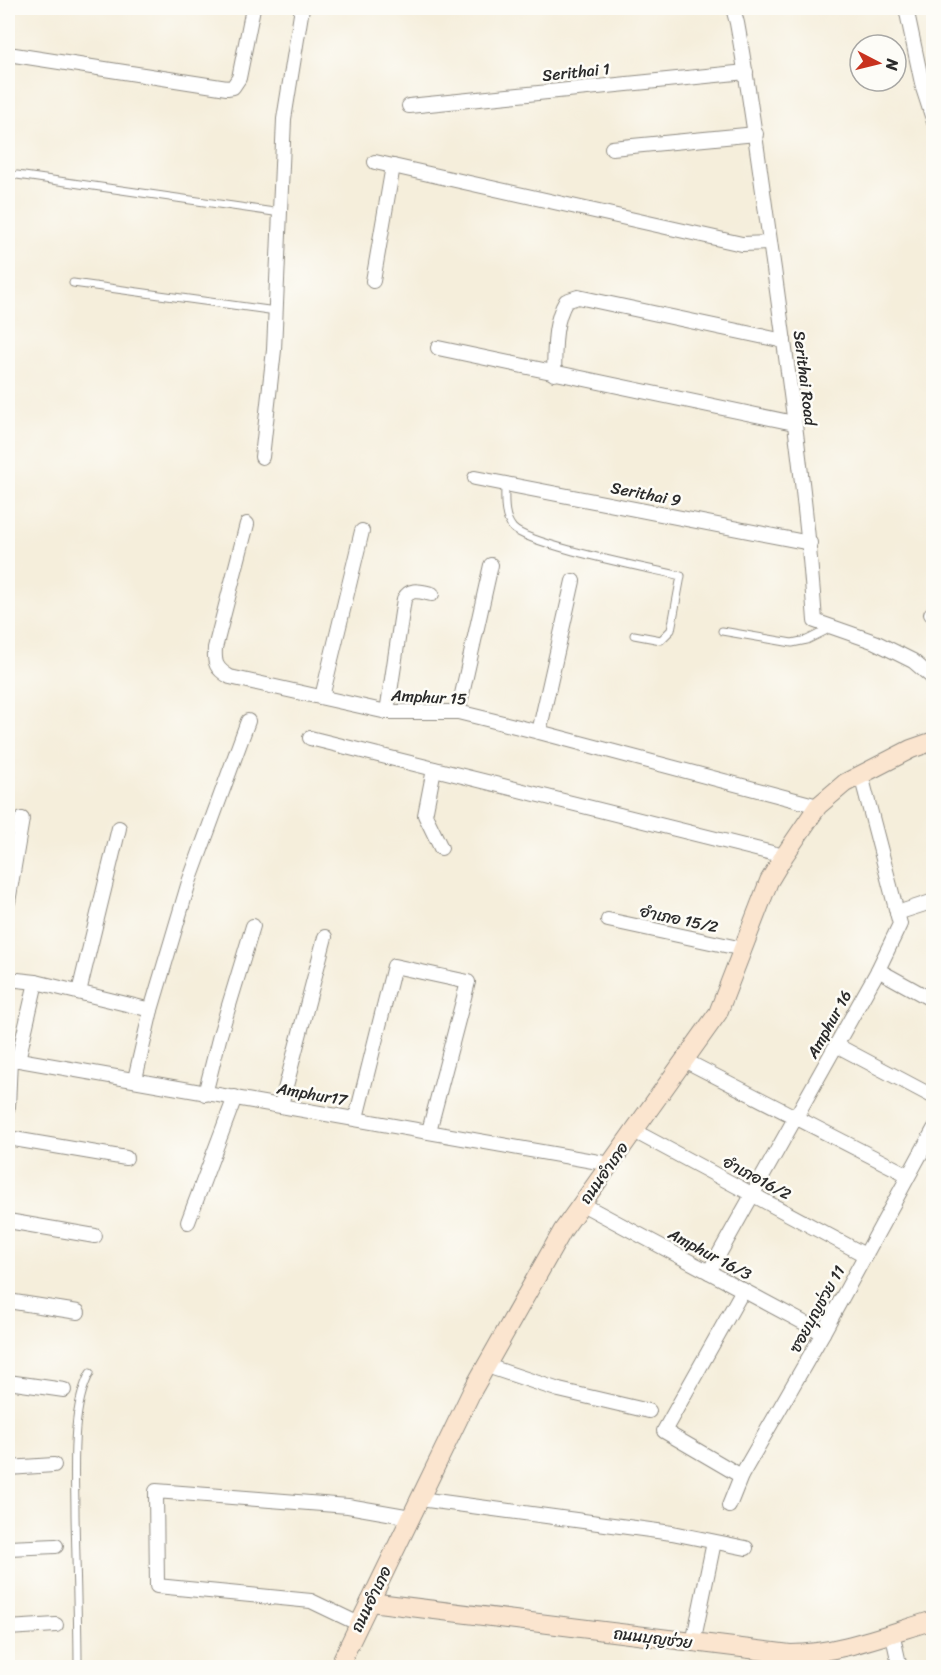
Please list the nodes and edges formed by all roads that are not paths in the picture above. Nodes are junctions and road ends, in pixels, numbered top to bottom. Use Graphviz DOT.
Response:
graph roads {
  1 [pos="254,8"];
  2 [pos="302,8"];
  3 [pos="733,8"];
  4 [pos="906,8"];
  5 [pos="8,54"];
  6 [pos="746,72"];
  7 [pos="409,106"];
  8 [pos="933,122"];
  9 [pos="756,134"];
  10 [pos="612,148"];
  11 [pos="375,162"];
  12 [pos="393,166"];
  13 [pos="17,175"];
  14 [pos="281,213"];
  15 [pos="770,243"];
  16 [pos="373,281"];
  17 [pos="74,283"];
  18 [pos="276,310"];
  19 [pos="784,341"];
  20 [pos="438,348"];
  21 [pos="554,374"];
  22 [pos="794,423"];
  23 [pos="262,458"];
  24 [pos="475,478"];
  25 [pos="505,484"];
  26 [pos="247,525"];
  27 [pos="362,531"];
  28 [pos="810,543"];
  29 [pos="491,565"];
  30 [pos="573,580"];
  31 [pos="432,594"];
  32 [pos="833,627"];
  33 [pos="722,631"];
  34 [pos="634,635"];
  35 [pos="933,680"];
  36 [pos="322,697"];
  37 [pos="387,712"];
  38 [pos="458,712"];
  39 [pos="248,721"];
  40 [pos="539,732"];
  41 [pos="310,738"];
  42 [pos="933,741"];
  43 [pos="434,769"];
  44 [pos="861,775"];
  45 [pos="818,806"];
  46 [pos="22,819"];
  47 [pos="119,828"];
  48 [pos="441,848"];
  49 [pos="784,856"];
  50 [pos="8,902"];
  51 [pos="932,902"];
  52 [pos="897,913"];
  53 [pos="608,920"];
  54 [pos="253,926"];
  55 [pos="325,937"];
  56 [pos="743,949"];
  57 [pos="878,970"];
  58 [pos="8,978"];
  59 [pos="36,982"];
  60 [pos="80,992"];
  61 [pos="933,1001"];
  62 [pos="151,1010"];
  63 [pos="836,1045"];
  64 [pos="12,1059"];
  65 [pos="684,1060"];
  66 [pos="135,1079"];
  67 [pos="205,1094"];
  68 [pos="235,1097"];
  69 [pos="933,1097"];
  70 [pos="281,1105"];
  71 [pos="8,1107"];
  72 [pos="795,1117"];
  73 [pos="356,1118"];
  74 [pos="933,1129"];
  75 [pos="429,1131"];
  76 [pos="634,1131"];
  77 [pos="8,1138"];
  78 [pos="126,1158"];
  79 [pos="610,1164"];
  80 [pos="908,1175"];
  81 [pos="752,1194"];
  82 [pos="582,1204"];
  83 [pos="8,1221"];
  84 [pos="188,1222"];
  85 [pos="95,1236"];
  86 [pos="865,1255"];
  87 [pos="709,1272"];
  88 [pos="743,1290"];
  89 [pos="8,1301"];
  90 [pos="78,1312"];
  91 [pos="823,1333"];
  92 [pos="487,1366"];
  93 [pos="90,1373"];
  94 [pos="8,1382"];
  95 [pos="64,1390"];
  96 [pos="649,1411"];
  97 [pos="54,1466"];
  98 [pos="8,1468"];
  99 [pos="741,1476"];
  100 [pos="420,1499"];
  101 [pos="729,1506"];
  102 [pos="411,1517"];
  103 [pos="714,1542"];
  104 [pos="56,1546"];
  105 [pos="8,1548"];
  106 [pos="746,1548"];
  107 [pos="370,1602"];
  108 [pos="933,1620"];
  109 [pos="359,1624"];
  110 [pos="56,1625"];
  111 [pos="8,1628"];
  112 [pos="892,1632"];
  113 [pos="693,1643"];
  114 [pos="808,1661"];
  115 [pos="78,1668"];
  116 [pos="338,1668"];
  117 [pos="900,1668"];
  1 -- 5 [label="street"];
  2 -- 14 [label="street"];
  3 -- 6 [label="street, Serithai Road"];
  4 -- 8 [label="street"];
  6 -- 7 [label="street, Serithai 1"];
  6 -- 9 [label="street, Serithai Road"];
  9 -- 10 [label="street"];
  9 -- 15 [label="street, Serithai Road"];
  11 -- 12 [label="street"];
  12 -- 15 [label="street"];
  12 -- 16 [label="street"];
  13 -- 14 [label="lane"];
  14 -- 18 [label="street"];
  15 -- 19 [label="street, Serithai Road"];
  17 -- 18 [label="lane"];
  18 -- 23 [label="street"];
  19 -- 21 [label="street"];
  19 -- 22 [label="street, Serithai Road"];
  20 -- 21 [label="street"];
  21 -- 22 [label="street"];
  22 -- 28 [label="street, Serithai Road"];
  24 -- 25 [label="street, Serithai 9"];
  25 -- 28 [label="street, Serithai 9"];
  25 -- 34 [label="lane"];
  26 -- 36 [label="street, Amphur 15"];
  27 -- 36 [label="street"];
  28 -- 32 [label="street, Serithai Road"];
  29 -- 38 [label="street"];
  30 -- 40 [label="street"];
  31 -- 37 [label="street"];
  32 -- 33 [label="lane"];
  32 -- 35 [label="street, Serithai Road"];
  36 -- 37 [label="street, Amphur 15"];
  37 -- 38 [label="street, Amphur 15"];
  38 -- 40 [label="street, Amphur 15"];
  39 -- 62 [label="street"];
  40 -- 45 [label="street, Amphur 15"];
  41 -- 43 [label="street"];
  42 -- 44 [label="street, ถนนอำเภอ"];
  43 -- 48 [label="street"];
  43 -- 49 [label="street"];
  44 -- 45 [label="street, ถนนอำเภอ"];
  44 -- 52 [label="street, Amphur 16"];
  45 -- 49 [label="street, ถนนอำเภอ"];
  46 -- 50 [label="street"];
  47 -- 60 [label="street"];
  49 -- 56 [label="street, ถนนอำเภอ"];
  51 -- 52 [label="street"];
  52 -- 57 [label="street, Amphur 16"];
  53 -- 56 [label="street, อำเภอ 15/2"];
  54 -- 67 [label="street"];
  55 -- 70 [label="street"];
  56 -- 65 [label="street, ถนนอำเภอ"];
  57 -- 61 [label="street"];
  57 -- 63 [label="street, Amphur 16"];
  58 -- 59 [label="street"];
  59 -- 60 [label="street"];
  59 -- 64 [label="street"];
  60 -- 62 [label="street"];
  62 -- 66 [label="street"];
  63 -- 69 [label="street"];
  63 -- 72 [label="street, Amphur 16"];
  64 -- 66 [label="street, Amphur17"];
  64 -- 71 [label="street"];
  65 -- 72 [label="street"];
  65 -- 76 [label="street, ถนนอำเภอ"];
  66 -- 67 [label="street, Amphur17"];
  67 -- 68 [label="street, Amphur17"];
  68 -- 70 [label="street, Amphur17"];
  68 -- 84 [label="street"];
  70 -- 73 [label="street, Amphur17"];
  72 -- 80 [label="street"];
  72 -- 81 [label="street, Amphur 16"];
  73 -- 75 [label="street, Amphur17"];
  73 -- 75 [label="street"];
  74 -- 80 [label="street, ซอยบุญช่วย 11"];
  75 -- 79 [label="street, Amphur17"];
  76 -- 79 [label="street, ถนนอำเภอ"];
  76 -- 81 [label="street, อำเภอ16/2"];
  77 -- 78 [label="street"];
  79 -- 82 [label="street, ถนนอำเภอ"];
  80 -- 86 [label="street, ซอยบุญช่วย 11"];
  81 -- 86 [label="street, อำเภอ16/2"];
  81 -- 87 [label="street, Amphur 16"];
  82 -- 87 [label="street, Amphur 16/3"];
  82 -- 92 [label="street, ถนนอำเภอ"];
  83 -- 85 [label="street"];
  86 -- 91 [label="street, ซอยบุญช่วย 11"];
  87 -- 88 [label="street, Amphur 16/3"];
  88 -- 91 [label="street, Amphur 16/3"];
  88 -- 99 [label="street"];
  89 -- 90 [label="street"];
  91 -- 99 [label="street, ซอยบุญช่วย 11"];
  92 -- 96 [label="street"];
  92 -- 100 [label="street, ถนนอำเภอ"];
  93 -- 115 [label="lane"];
  94 -- 95 [label="street"];
  97 -- 98 [label="street"];
  99 -- 101 [label="street, ซอยบุญช่วย 11"];
  100 -- 102 [label="street, ถนนอำเภอ"];
  100 -- 103 [label="street"];
  102 -- 107 [label="street, ถนนอำเภอ"];
  102 -- 109 [label="street"];
  103 -- 106 [label="street"];
  103 -- 113 [label="street"];
  104 -- 105 [label="street"];
  107 -- 109 [label="street, ถนนอำเภอ"];
  107 -- 113 [label="street, ถนนบุญช่วย"];
  108 -- 112 [label="street, ถนนบุญช่วย"];
  109 -- 116 [label="street, ถนนอำเภอ"];
  110 -- 111 [label="street"];
  112 -- 114 [label="street, ถนนบุญช่วย"];
  112 -- 117 [label="street"];
  113 -- 114 [label="street, ถนนบุญช่วย"];
}
